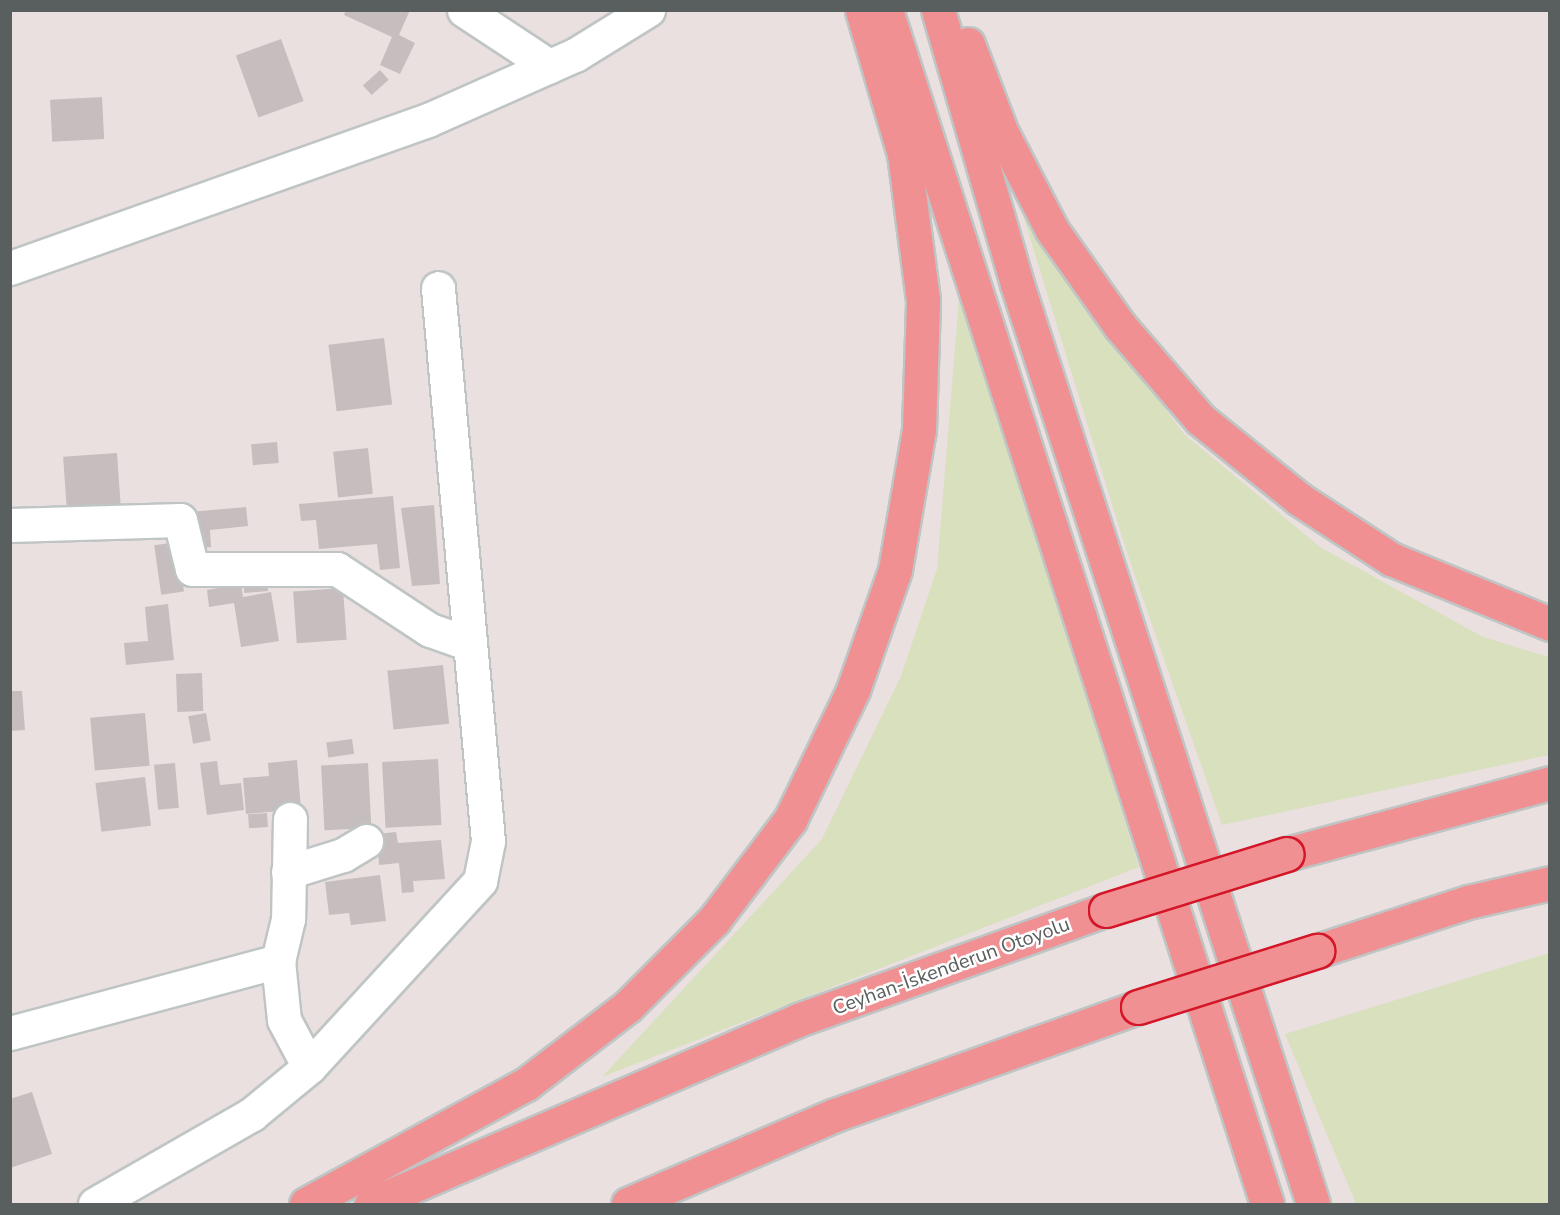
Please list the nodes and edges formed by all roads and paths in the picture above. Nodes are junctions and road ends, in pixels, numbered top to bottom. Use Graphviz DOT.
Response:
graph roads {
  1 [pos="464,10"];
  2 [pos="648,10"];
  3 [pos="862,10"];
  4 [pos="886,10"];
  5 [pos="938,10"];
  6 [pos="955,10"];
  7 [pos="549,66"];
  8 [pos="10,268"];
  9 [pos="438,288"];
  10 [pos="10,525"];
  11 [pos="1550,624"];
  12 [pos="470,644"];
  13 [pos="1550,783"];
  14 [pos="290,819"];
  15 [pos="366,841"];
  16 [pos="288,872"];
  17 [pos="1550,885"];
  18 [pos="278,961"];
  19 [pos="10,1033"];
  20 [pos="309,1067"];
  21 [pos="95,1204"];
  22 [pos="306,1204"];
  23 [pos="371,1204"];
  24 [pos="627,1204"];
  25 [pos="1267,1204"];
  26 [pos="1313,1204"];
  1 -- 7 [label="street"];
  2 -- 7 [label="street"];
  3 -- 22 [label="highway"];
  4 -- 25 [label="highway"];
  5 -- 26 [label="highway"];
  6 -- 11 [label="highway"];
  7 -- 8 [label="street"];
  9 -- 12 [label="street"];
  10 -- 12 [label="street"];
  12 -- 20 [label="street"];
  13 -- 23 [label="highway, Ceyhan-İskenderun Otoyolu, bridge"];
  14 -- 16 [label="street"];
  15 -- 16 [label="street"];
  16 -- 18 [label="street"];
  17 -- 24 [label="highway, bridge"];
  18 -- 19 [label="street"];
  18 -- 20 [label="street"];
  20 -- 21 [label="street"];
}
